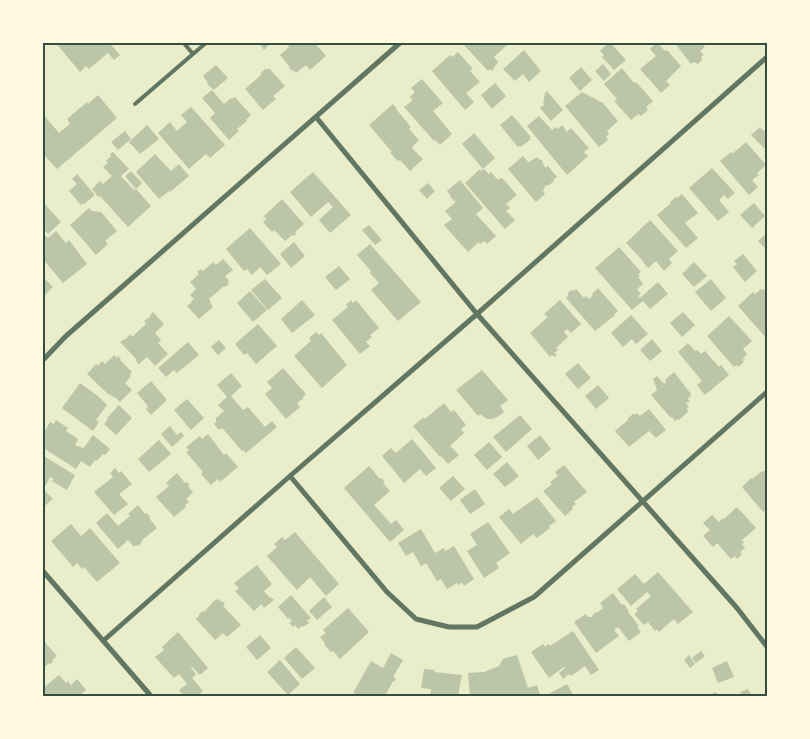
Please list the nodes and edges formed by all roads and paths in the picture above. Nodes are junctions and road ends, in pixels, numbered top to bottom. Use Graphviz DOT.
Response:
graph roads {
  1 [pos="183,42"];
  2 [pos="207,42"];
  3 [pos="401,42"];
  4 [pos="193,54"];
  5 [pos="768,56"];
  6 [pos="135,104"];
  7 [pos="316,117"];
  8 [pos="477,314"];
  9 [pos="42,362"];
  10 [pos="768,391"];
  11 [pos="290,476"];
  12 [pos="642,501"];
  13 [pos="42,570"];
  14 [pos="103,641"];
  15 [pos="768,648"];
  16 [pos="151,696"];
  1 -- 4 [label="lane"];
  2 -- 4 [label="lane"];
  3 -- 7 [label="street"];
  4 -- 6 [label="lane"];
  5 -- 8 [label="street"];
  7 -- 8 [label="street"];
  7 -- 9 [label="street"];
  8 -- 11 [label="street"];
  8 -- 12 [label="street"];
  10 -- 12 [label="street"];
  11 -- 12 [label="street"];
  11 -- 14 [label="street"];
  12 -- 15 [label="street"];
  13 -- 14 [label="street"];
  14 -- 16 [label="street"];
}
